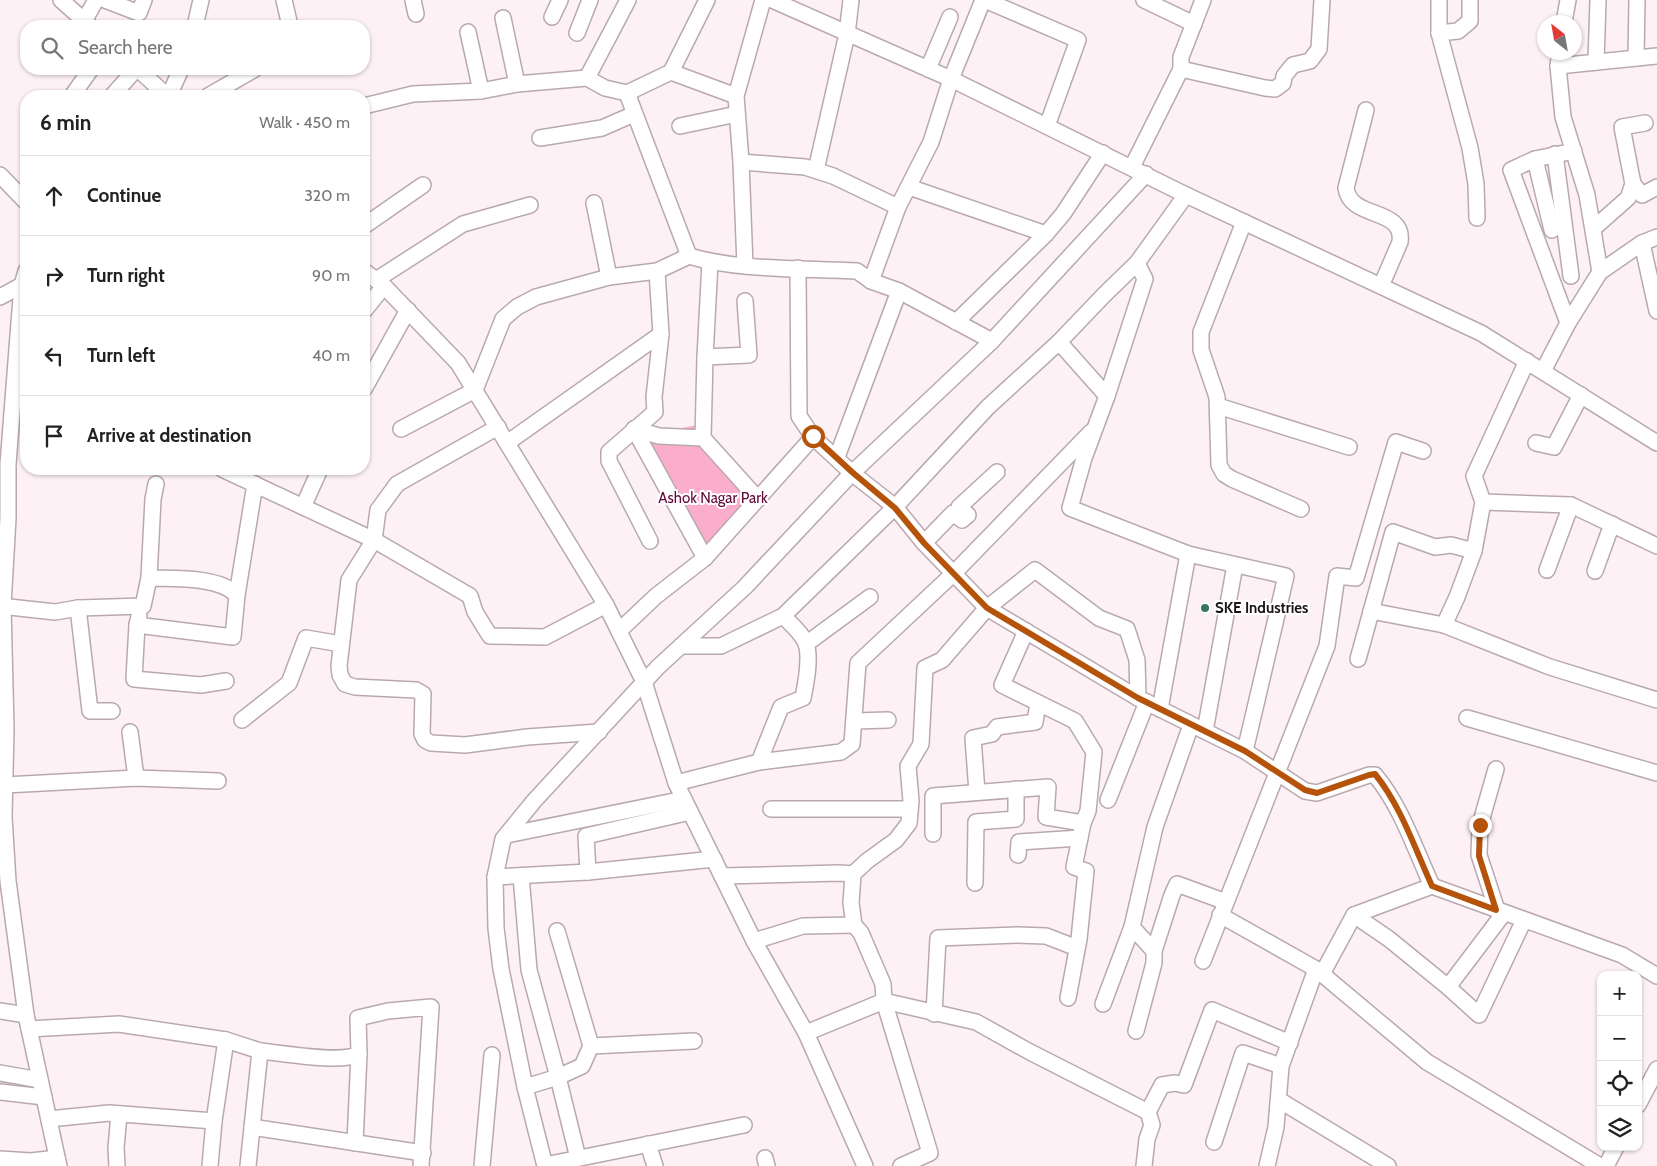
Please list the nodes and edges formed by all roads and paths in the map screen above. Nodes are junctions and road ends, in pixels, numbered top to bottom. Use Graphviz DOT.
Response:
graph roads {
  1 [pos="61,0"];
  2 [pos="96,0"];
  3 [pos="105,0"];
  4 [pos="144,0"];
  5 [pos="200,0"];
  6 [pos="284,0"];
  7 [pos="560,0"];
  8 [pos="590,0"];
  9 [pos="628,0"];
  10 [pos="707,0"];
  11 [pos="763,0"];
  12 [pos="851,0"];
  13 [pos="984,0"];
  14 [pos="1144,0"];
  15 [pos="1203,0"];
  16 [pos="1322,0"];
  17 [pos="1439,0"];
  18 [pos="1470,0"];
  19 [pos="1568,0"];
  20 [pos="1598,0"];
  21 [pos="1637,0"];
  22 [pos="779,2"];
  23 [pos="1565,15"];
  24 [pos="552,17"];
  25 [pos="950,17"];
  26 [pos="503,18"];
  27 [pos="83,20"];
  28 [pos="88,20"];
  29 [pos="196,20"];
  30 [pos="289,20"];
  31 [pos="1194,24"];
  32 [pos="468,32"];
  33 [pos="1439,33"];
  34 [pos="576,34"];
  35 [pos="847,34"];
  36 [pos="1657,56"];
  37 [pos="1636,58"];
  38 [pos="1559,60"];
  39 [pos="1571,60"];
  40 [pos="1596,62"];
  41 [pos="928,69"];
  42 [pos="1182,69"];
  43 [pos="671,72"];
  44 [pos="88,75"];
  45 [pos="131,75"];
  46 [pos="144,75"];
  47 [pos="178,75"];
  48 [pos="245,75"];
  49 [pos="587,78"];
  50 [pos="951,80"];
  51 [pos="517,84"];
  52 [pos="76,90"];
  53 [pos="118,90"];
  54 [pos="161,90"];
  55 [pos="171,90"];
  56 [pos="218,90"];
  57 [pos="481,90"];
  58 [pos="628,94"];
  59 [pos="736,96"];
  60 [pos="370,105"];
  61 [pos="1366,110"];
  62 [pos="634,114"];
  63 [pos="737,114"];
  64 [pos="1645,123"];
  65 [pos="680,126"];
  66 [pos="1047,126"];
  67 [pos="540,138"];
  68 [pos="1574,151"];
  69 [pos="1104,153"];
  70 [pos="1556,154"];
  71 [pos="1535,159"];
  72 [pos="741,162"];
  73 [pos="1132,167"];
  74 [pos="816,170"];
  75 [pos="1146,174"];
  76 [pos="0,175"];
  77 [pos="1634,184"];
  78 [pos="423,185"];
  79 [pos="1657,187"];
  80 [pos="909,188"];
  81 [pos="1186,195"];
  82 [pos="20,196"];
  83 [pos="594,203"];
  84 [pos="530,205"];
  85 [pos="898,207"];
  86 [pos="1477,218"];
  87 [pos="370,222"];
  88 [pos="1244,222"];
  89 [pos="1594,228"];
  90 [pos="1552,230"];
  91 [pos="1046,234"];
  92 [pos="1657,237"];
  93 [pos="1642,243"];
  94 [pos="689,256"];
  95 [pos="710,262"];
  96 [pos="1137,263"];
  97 [pos="744,266"];
  98 [pos="798,268"];
  99 [pos="657,271"];
  100 [pos="1600,272"];
  101 [pos="370,276"];
  102 [pos="1571,276"];
  103 [pos="609,277"];
  104 [pos="20,281"];
  105 [pos="871,281"];
  106 [pos="380,283"];
  107 [pos="1380,286"];
  108 [pos="899,291"];
  109 [pos="0,297"];
  110 [pos="370,300"];
  111 [pos="745,301"];
  112 [pos="408,310"];
  113 [pos="1657,311"];
  114 [pos="20,315"];
  115 [pos="956,322"];
  116 [pos="1568,324"];
  117 [pos="661,334"];
  118 [pos="992,341"];
  119 [pos="1059,342"];
  120 [pos="705,357"];
  121 [pos="1527,361"];
  122 [pos="1543,371"];
  123 [pos="370,377"];
  124 [pos="475,390"];
  125 [pos="1581,395"];
  126 [pos="1107,396"];
  127 [pos="1218,406"];
  128 [pos="498,427"];
  129 [pos="1095,428"];
  130 [pos="401,429"];
  131 [pos="634,430"];
  132 [pos="813,436"];
  133 [pos="704,438"];
  134 [pos="508,443"];
  135 [pos="1536,443"];
  136 [pos="1657,443"];
  137 [pos="1349,447"];
  138 [pos="1422,451"];
  139 [pos="837,457"];
  140 [pos="4,462"];
  141 [pos="852,472"];
  142 [pos="997,472"];
  143 [pos="235,475"];
  144 [pos="317,475"];
  145 [pos="156,484"];
  146 [pos="255,484"];
  147 [pos="758,499"];
  148 [pos="1483,502"];
  149 [pos="1570,505"];
  150 [pos="303,507"];
  151 [pos="895,508"];
  152 [pos="1301,509"];
  153 [pos="4,517"];
  154 [pos="1612,524"];
  155 [pos="374,540"];
  156 [pos="650,541"];
  157 [pos="924,543"];
  158 [pos="1657,546"];
  159 [pos="1474,551"];
  160 [pos="1188,554"];
  161 [pos="705,558"];
  162 [pos="1235,565"];
  163 [pos="1547,570"];
  164 [pos="1595,570"];
  165 [pos="953,574"];
  166 [pos="149,578"];
  167 [pos="237,595"];
  168 [pos="870,597"];
  169 [pos="606,604"];
  170 [pos="2,606"];
  171 [pos="143,606"];
  172 [pos="78,608"];
  173 [pos="987,608"];
  174 [pos="1371,611"];
  175 [pos="784,616"];
  176 [pos="137,625"];
  177 [pos="1444,625"];
  178 [pos="619,631"];
  179 [pos="1026,631"];
  180 [pos="341,644"];
  181 [pos="806,644"];
  182 [pos="681,646"];
  183 [pos="1358,659"];
  184 [pos="226,681"];
  185 [pos="644,682"];
  186 [pos="1657,700"];
  187 [pos="1038,703"];
  188 [pos="1148,703"];
  189 [pos="112,711"];
  190 [pos="1467,718"];
  191 [pos="242,720"];
  192 [pos="854,720"];
  193 [pos="888,720"];
  194 [pos="1198,728"];
  195 [pos="130,732"];
  196 [pos="598,732"];
  197 [pos="1245,751"];
  198 [pos="759,762"];
  199 [pos="1496,769"];
  200 [pos="1277,772"];
  201 [pos="1657,773"];
  202 [pos="136,778"];
  203 [pos="218,781"];
  204 [pos="676,783"];
  205 [pos="5,785"];
  206 [pos="1016,790"];
  207 [pos="977,792"];
  208 [pos="1108,800"];
  209 [pos="687,805"];
  210 [pos="771,809"];
  211 [pos="910,809"];
  212 [pos="2,817"];
  213 [pos="1081,831"];
  214 [pos="934,834"];
  215 [pos="507,835"];
  216 [pos="1018,855"];
  217 [pos="714,859"];
  218 [pos="588,872"];
  219 [pos="853,874"];
  220 [pos="521,876"];
  221 [pos="722,876"];
  222 [pos="495,877"];
  223 [pos="975,882"];
  224 [pos="1432,886"];
  225 [pos="1223,909"];
  226 [pos="1500,912"];
  227 [pos="1354,915"];
  228 [pos="1524,920"];
  229 [pos="854,925"];
  230 [pos="1132,928"];
  231 [pos="557,931"];
  232 [pos="754,941"];
  233 [pos="1077,948"];
  234 [pos="1154,951"];
  235 [pos="1203,961"];
  236 [pos="1319,972"];
  237 [pos="1657,976"];
  238 [pos="1448,987"];
  239 [pos="1068,998"];
  240 [pos="884,1001"];
  241 [pos="1103,1004"];
  242 [pos="0,1011"];
  243 [pos="934,1014"];
  244 [pos="28,1022"];
  245 [pos="1136,1031"];
  246 [pos="806,1033"];
  247 [pos="226,1040"];
  248 [pos="694,1041"];
  249 [pos="1290,1043"];
  250 [pos="591,1046"];
  251 [pos="260,1051"];
  252 [pos="360,1054"];
  253 [pos="492,1055"];
  254 [pos="1281,1066"];
  255 [pos="1657,1069"];
  256 [pos="0,1073"];
  257 [pos="558,1077"];
  258 [pos="40,1080"];
  259 [pos="525,1087"];
  260 [pos="0,1092"];
  261 [pos="44,1097"];
  262 [pos="1642,1097"];
  263 [pos="1279,1100"];
  264 [pos="1148,1112"];
  265 [pos="119,1114"];
  266 [pos="49,1120"];
  267 [pos="214,1121"];
  268 [pos="744,1125"];
  269 [pos="252,1127"];
  270 [pos="355,1142"];
  271 [pos="1214,1142"];
  272 [pos="648,1144"];
  273 [pos="1614,1151"];
  274 [pos="578,1158"];
  275 [pos="0,1159"];
  276 [pos="422,1160"];
  277 [pos="58,1162"];
  278 [pos="545,1165"];
  279 [pos="117,1166"];
  280 [pos="210,1166"];
  281 [pos="248,1166"];
  282 [pos="482,1166"];
  283 [pos="655,1166"];
  284 [pos="865,1166"];
  285 [pos="901,1166"];
  286 [pos="1144,1166"];
  287 [pos="1268,1166"];
  288 [pos="1388,1166"];
  289 [pos="1600,1166"];
  290 [pos="1606,1166"];
  1 -- 27 [label="street"];
  2 -- 28 [label="street"];
  3 -- 4 [label="street"];
  5 -- 29 [label="street"];
  6 -- 30 [label="street"];
  7 -- 24 [label="street"];
  8 -- 34 [label="street"];
  9 -- 49 [label="street"];
  10 -- 43 [label="street"];
  11 -- 59 [label="street"];
  12 -- 35 [label="street"];
  13 -- 50 [label="street"];
  13 -- 66 [label="street"];
  14 -- 31 [label="street"];
  15 -- 31 [label="street"];
  16 -- 42 [label="street"];
  17 -- 33 [label="street"];
  18 -- 33 [label="street"];
  19 -- 23 [label="street"];
  20 -- 40 [label="street"];
  21 -- 37 [label="street"];
  22 -- 35 [label="street"];
  25 -- 41 [label="street"];
  26 -- 51 [label="street"];
  31 -- 42 [label="street"];
  32 -- 57 [label="street"];
  33 -- 86 [label="street"];
  35 -- 41 [label="street"];
  35 -- 74 [label="street"];
  36 -- 37 [label="street"];
  37 -- 40 [label="street"];
  38 -- 68 [label="street"];
  39 -- 40 [label="street"];
  41 -- 50 [label="street"];
  42 -- 73 [label="street"];
  43 -- 58 [label="street"];
  43 -- 59 [label="street"];
  44 -- 52 [label="street"];
  45 -- 53 [label="street"];
  46 -- 54 [label="street"];
  47 -- 55 [label="street"];
  48 -- 56 [label="street"];
  49 -- 51 [label="street"];
  49 -- 58 [label="street"];
  50 -- 66 [label="street"];
  50 -- 80 [label="street"];
  51 -- 57 [label="street"];
  57 -- 60 [label="street"];
  58 -- 62 [label="street"];
  59 -- 63 [label="street"];
  61 -- 107 [label="street"];
  62 -- 67 [label="street"];
  62 -- 94 [label="street"];
  63 -- 65 [label="street"];
  63 -- 72 [label="street"];
  64 -- 77 [label="street"];
  66 -- 69 [label="street"];
  68 -- 70 [label="street"];
  68 -- 89 [label="street"];
  69 -- 73 [label="street"];
  69 -- 91 [label="street"];
  70 -- 71 [label="street"];
  70 -- 102 [label="street"];
  71 -- 90 [label="street"];
  71 -- 116 [label="street"];
  72 -- 74 [label="street"];
  72 -- 97 [label="street"];
  73 -- 75 [label="street"];
  74 -- 85 [label="street"];
  75 -- 81 [label="street"];
  75 -- 118 [label="street"];
  76 -- 82 [label="street"];
  77 -- 79 [label="street"];
  77 -- 89 [label="street"];
  78 -- 87 [label="street"];
  80 -- 85 [label="street"];
  80 -- 91 [label="street"];
  81 -- 88 [label="street"];
  81 -- 96 [label="street"];
  83 -- 103 [label="street"];
  84 -- 106 [label="street"];
  85 -- 105 [label="street"];
  88 -- 107 [label="street"];
  88 -- 127 [label="street"];
  89 -- 100 [label="street"];
  91 -- 115 [label="street"];
  92 -- 93 [label="street"];
  93 -- 100 [label="street"];
  93 -- 113 [label="street"];
  94 -- 95 [label="street"];
  94 -- 99 [label="street"];
  95 -- 97 [label="street"];
  95 -- 120 [label="street"];
  96 -- 119 [label="street"];
  96 -- 126 [label="street"];
  97 -- 98 [label="street"];
  98 -- 105 [label="street"];
  98 -- 132 [label="street"];
  99 -- 103 [label="street"];
  99 -- 117 [label="street"];
  100 -- 116 [label="street"];
  101 -- 106 [label="street"];
  103 -- 124 [label="street"];
  104 -- 109 [label="street"];
  105 -- 108 [label="street"];
  106 -- 110 [label="street"];
  106 -- 112 [label="street"];
  107 -- 121 [label="street"];
  108 -- 115 [label="street"];
  108 -- 139 [label="street"];
  111 -- 120 [label="street"];
  112 -- 123 [label="street"];
  112 -- 124 [label="street"];
  114 -- 140 [label="street"];
  115 -- 118 [label="street"];
  116 -- 122 [label="street"];
  117 -- 131 [label="street"];
  117 -- 134 [label="street"];
  118 -- 141 [label="street"];
  119 -- 126 [label="street"];
  119 -- 151 [label="street"];
  120 -- 133 [label="street"];
  121 -- 122 [label="street"];
  121 -- 148 [label="street"];
  122 -- 125 [label="street"];
  124 -- 128 [label="street"];
  124 -- 130 [label="street"];
  125 -- 135 [label="street"];
  125 -- 136 [label="street"];
  126 -- 129 [label="street"];
  127 -- 137 [label="street"];
  127 -- 152 [label="street"];
  128 -- 134 [label="street"];
  128 -- 155 [label="street"];
  129 -- 160 [label="street"];
  129 -- 165 [label="street"];
  131 -- 133 [label="street"];
  131 -- 156 [label="street"];
  131 -- 161 [label="street"];
  132 -- 139 [label="street"];
  132 -- 147 [label="street"];
  133 -- 147 [label="street"];
  134 -- 169 [label="street"];
  138 -- 200 [label="street"];
  139 -- 141 [label="street"];
  140 -- 153 [label="street"];
  141 -- 151 [label="street"];
  141 -- 182 [label="street"];
  142 -- 157 [label="street"];
  143 -- 146 [label="street"];
  144 -- 150 [label="street"];
  145 -- 166 [label="street"];
  146 -- 150 [label="street"];
  146 -- 167 [label="street"];
  147 -- 161 [label="street"];
  148 -- 149 [label="street"];
  148 -- 159 [label="street"];
  149 -- 154 [label="street"];
  149 -- 163 [label="street"];
  150 -- 155 [label="street"];
  151 -- 157 [label="street"];
  151 -- 175 [label="street"];
  153 -- 170 [label="street"];
  154 -- 158 [label="street"];
  154 -- 164 [label="street"];
  155 -- 169 [label="street"];
  155 -- 180 [label="street"];
  157 -- 165 [label="street"];
  159 -- 174 [label="street"];
  159 -- 177 [label="street"];
  160 -- 162 [label="street"];
  160 -- 188 [label="street"];
  161 -- 178 [label="street"];
  162 -- 194 [label="street"];
  162 -- 197 [label="street"];
  165 -- 173 [label="street"];
  165 -- 192 [label="street"];
  166 -- 167 [label="street"];
  166 -- 171 [label="street"];
  167 -- 176 [label="street"];
  168 -- 181 [label="street"];
  169 -- 178 [label="street"];
  170 -- 172 [label="street"];
  170 -- 205 [label="street"];
  171 -- 172 [label="street"];
  171 -- 176 [label="street"];
  172 -- 189 [label="street"];
  173 -- 179 [label="street"];
  173 -- 188 [label="street"];
  173 -- 211 [label="street"];
  174 -- 177 [label="street"];
  174 -- 183 [label="street"];
  175 -- 181 [label="street"];
  175 -- 182 [label="street"];
  176 -- 184 [label="street"];
  177 -- 186 [label="street"];
  178 -- 185 [label="street"];
  179 -- 187 [label="street"];
  179 -- 188 [label="street"];
  180 -- 191 [label="street"];
  180 -- 196 [label="street"];
  181 -- 198 [label="street"];
  182 -- 185 [label="street"];
  185 -- 196 [label="street"];
  185 -- 204 [label="street"];
  187 -- 207 [label="street"];
  187 -- 213 [label="street"];
  188 -- 194 [label="street"];
  188 -- 208 [label="street"];
  190 -- 201 [label="street"];
  192 -- 193 [label="street"];
  192 -- 198 [label="street"];
  194 -- 197 [label="street"];
  194 -- 230 [label="street"];
  195 -- 202 [label="street"];
  196 -- 215 [label="street"];
  197 -- 200 [label="street"];
  198 -- 204 [label="street"];
  199 -- 226 [label="street"];
  200 -- 224 [label="street"];
  200 -- 225 [label="street"];
  202 -- 203 [label="street"];
  202 -- 205 [label="street"];
  204 -- 209 [label="street"];
  205 -- 212 [label="street"];
  206 -- 207 [label="street"];
  206 -- 213 [label="street"];
  206 -- 223 [label="street"];
  207 -- 214 [label="street"];
  209 -- 215 [label="street"];
  209 -- 217 [label="street"];
  209 -- 218 [label="street"];
  210 -- 211 [label="street"];
  211 -- 219 [label="street"];
  212 -- 244 [label="street"];
  213 -- 216 [label="street"];
  213 -- 233 [label="street"];
  215 -- 222 [label="street"];
  217 -- 218 [label="street"];
  217 -- 221 [label="street"];
  218 -- 220 [label="street"];
  219 -- 221 [label="street"];
  219 -- 229 [label="street"];
  220 -- 222 [label="street"];
  220 -- 257 [label="street"];
  221 -- 232 [label="street"];
  222 -- 259 [label="street"];
  224 -- 226 [label="street"];
  224 -- 227 [label="street"];
  225 -- 234 [label="street"];
  225 -- 235 [label="street"];
  225 -- 236 [label="street"];
  226 -- 228 [label="street"];
  226 -- 238 [label="street"];
  227 -- 236 [label="street"];
  227 -- 238 [label="street"];
  228 -- 237 [label="street"];
  228 -- 238 [label="street"];
  229 -- 232 [label="street"];
  229 -- 240 [label="street"];
  230 -- 234 [label="street"];
  230 -- 241 [label="street"];
  231 -- 250 [label="street"];
  232 -- 246 [label="street"];
  233 -- 239 [label="street"];
  233 -- 243 [label="street"];
  234 -- 245 [label="street"];
  236 -- 249 [label="street"];
  236 -- 289 [label="street"];
  240 -- 243 [label="street"];
  240 -- 246 [label="street"];
  240 -- 285 [label="street"];
  242 -- 244 [label="street"];
  243 -- 264 [label="street"];
  244 -- 247 [label="street"];
  244 -- 258 [label="street"];
  246 -- 284 [label="street"];
  247 -- 251 [label="street"];
  247 -- 267 [label="street"];
  248 -- 250 [label="street"];
  249 -- 254 [label="street"];
  249 -- 264 [label="street"];
  250 -- 257 [label="street"];
  251 -- 252 [label="street"];
  251 -- 269 [label="street"];
  252 -- 270 [label="street"];
  252 -- 276 [label="street"];
  253 -- 282 [label="street"];
  254 -- 263 [label="street"];
  254 -- 271 [label="street"];
  255 -- 262 [label="street"];
  256 -- 258 [label="street"];
  257 -- 259 [label="street"];
  257 -- 274 [label="street"];
  258 -- 261 [label="street"];
  259 -- 278 [label="street"];
  260 -- 261 [label="street"];
  261 -- 266 [label="street"];
  263 -- 287 [label="street"];
  263 -- 288 [label="street"];
  264 -- 286 [label="street"];
  265 -- 266 [label="street"];
  265 -- 267 [label="street"];
  265 -- 279 [label="street"];
  266 -- 277 [label="street"];
  267 -- 280 [label="street"];
  268 -- 272 [label="street"];
  269 -- 270 [label="street"];
  269 -- 281 [label="street"];
  270 -- 276 [label="street"];
  272 -- 274 [label="street"];
  272 -- 283 [label="street"];
  273 -- 290 [label="street"];
  274 -- 278 [label="street"];
  275 -- 277 [label="street"];
}
